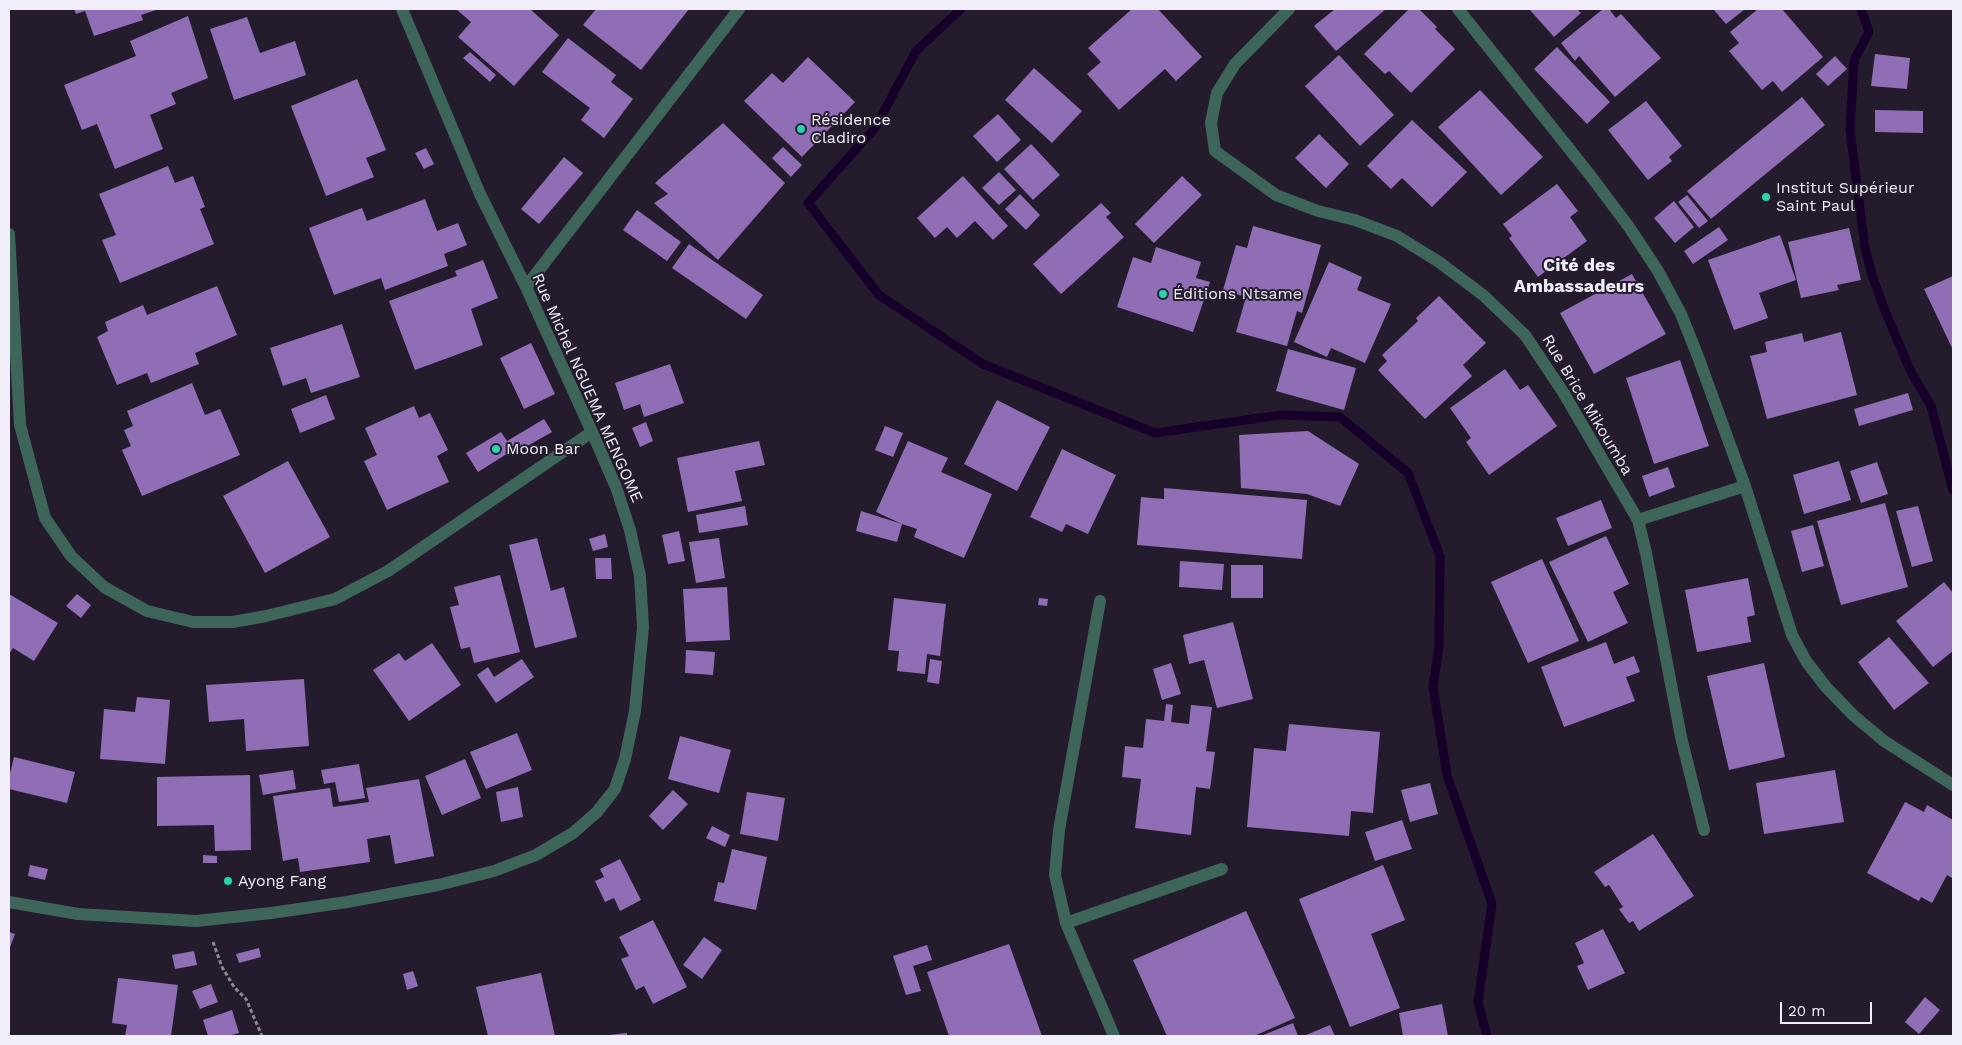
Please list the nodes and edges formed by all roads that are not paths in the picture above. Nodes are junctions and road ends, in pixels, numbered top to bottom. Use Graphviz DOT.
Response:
graph roads {
  1 [pos="402,9"];
  2 [pos="739,9"];
  3 [pos="1289,9"];
  4 [pos="1458,9"];
  5 [pos="9,234"];
  6 [pos="526,287"];
  7 [pos="592,432"];
  8 [pos="1744,486"];
  9 [pos="1638,520"];
  10 [pos="1100,601"];
  11 [pos="1953,785"];
  12 [pos="1704,830"];
  13 [pos="1222,869"];
  14 [pos="9,902"];
  15 [pos="1066,923"];
  16 [pos="1114,1036"];
  1 -- 6 [label="street, Rue Michel NGUEMA MENGOME"];
  2 -- 6 [label="street"];
  3 -- 9 [label="street, Rue Brice Mikoumba"];
  4 -- 8 [label="street"];
  5 -- 7 [label="street"];
  6 -- 7 [label="street, Rue Michel NGUEMA MENGOME"];
  7 -- 14 [label="street, Rue Michel NGUEMA MENGOME"];
  8 -- 9 [label="street"];
  8 -- 11 [label="street"];
  9 -- 12 [label="street, Rue Brice Mikoumba"];
  10 -- 15 [label="street"];
  13 -- 15 [label="street"];
  15 -- 16 [label="street"];
}
